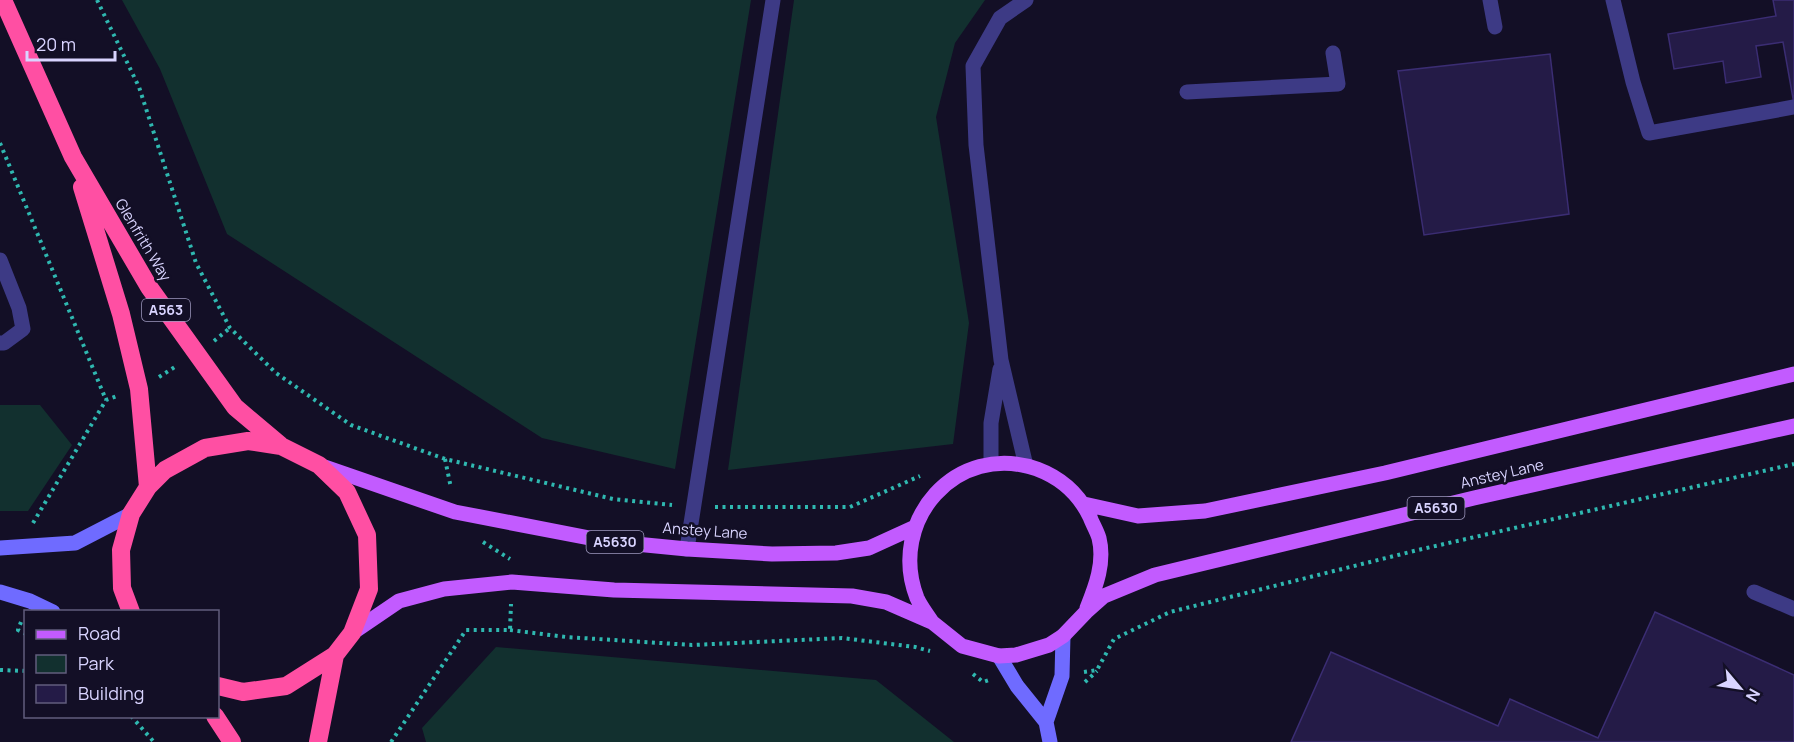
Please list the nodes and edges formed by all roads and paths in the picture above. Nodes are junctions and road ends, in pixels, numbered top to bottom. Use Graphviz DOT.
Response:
graph roads {
  1 [pos="3,0"];
  2 [pos="97,0"];
  3 [pos="773,0"];
  4 [pos="1026,0"];
  5 [pos="1490,0"];
  6 [pos="1613,0"];
  7 [pos="1495,27"];
  8 [pos="1333,53"];
  9 [pos="1187,92"];
  10 [pos="1794,107"];
  11 [pos="0,143"];
  12 [pos="73,157"];
  13 [pos="0,260"];
  14 [pos="230,328"];
  15 [pos="0,343"];
  16 [pos="197,354"];
  17 [pos="1001,360"];
  18 [pos="1794,374"];
  19 [pos="139,389"];
  20 [pos="106,400"];
  21 [pos="1794,426"];
  22 [pos="281,446"];
  23 [pos="445,459"];
  24 [pos="992,464"];
  25 [pos="319,465"];
  26 [pos="1026,465"];
  27 [pos="148,488"];
  28 [pos="1084,504"];
  29 [pos="131,514"];
  30 [pos="22,523"];
  31 [pos="915,526"];
  32 [pos="0,548"];
  33 [pos="687,549"];
  34 [pos="1754,591"];
  35 [pos="0,592"];
  36 [pos="1794,609"];
  37 [pos="49,610"];
  38 [pos="130,610"];
  39 [pos="1086,612"];
  40 [pos="932,622"];
  41 [pos="18,630"];
  42 [pos="24,633"];
  43 [pos="352,633"];
  44 [pos="1063,636"];
  45 [pos="335,655"];
  46 [pos="999,656"];
  47 [pos="0,670"];
  48 [pos="24,671"];
  49 [pos="219,686"];
  50 [pos="132,718"];
  51 [pos="216,718"];
  52 [pos="1046,722"];
  53 [pos="154,742"];
  54 [pos="232,742"];
  55 [pos="318,742"];
  56 [pos="1050,742"];
  1 -- 12 [label="highway, Glenfrith Way / A563"];
  2 -- 14 [label="path"];
  3 -- 33 [label="lane"];
  4 -- 17 [label="lane"];
  5 -- 7 [label="lane"];
  6 -- 10 [label="lane"];
  8 -- 9 [label="lane"];
  11 -- 20 [label="path"];
  12 -- 16 [label="highway, Glenfrith Way / A563"];
  12 -- 19 [label="highway, Glenfrith Way / A563"];
  13 -- 15 [label="lane"];
  14 -- 16 [label="path"];
  14 -- 23 [label="path"];
  16 -- 19 [label="path"];
  16 -- 22 [label="highway, Glenfrith Way / A563"];
  17 -- 24 [label="lane"];
  17 -- 26 [label="lane"];
  18 -- 28 [label="main road"];
  19 -- 20 [label="path"];
  19 -- 27 [label="highway, Glenfrith Way / A563"];
  20 -- 30 [label="path"];
  21 -- 39 [label="main road, Anstey Lane / A5630"];
  22 -- 25 [label="highway"];
  22 -- 27 [label="highway"];
  24 -- 26 [label="main road, Anstey Lane"];
  24 -- 31 [label="main road, Anstey Lane"];
  25 -- 33 [label="main road, Anstey Lane / A5630"];
  25 -- 43 [label="highway"];
  26 -- 28 [label="main road, Anstey Lane"];
  27 -- 29 [label="highway"];
  28 -- 39 [label="main road, Anstey Lane"];
  29 -- 32 [label="main road"];
  29 -- 38 [label="highway"];
  31 -- 33 [label="main road, Anstey Lane / A5630"];
  31 -- 40 [label="main road, Anstey Lane"];
  34 -- 36 [label="lane"];
  35 -- 37 [label="main road"];
  39 -- 44 [label="main road, Anstey Lane"];
  40 -- 43 [label="main road, Anstey Lane"];
  40 -- 46 [label="main road, Anstey Lane"];
  41 -- 42 [label="path"];
  43 -- 45 [label="highway"];
  44 -- 46 [label="main road, Anstey Lane"];
  44 -- 52 [label="main road"];
  45 -- 49 [label="highway"];
  45 -- 55 [label="highway"];
  46 -- 52 [label="main road"];
  47 -- 48 [label="path"];
  50 -- 53 [label="path"];
  51 -- 54 [label="highway"];
  52 -- 56 [label="main road"];
}
